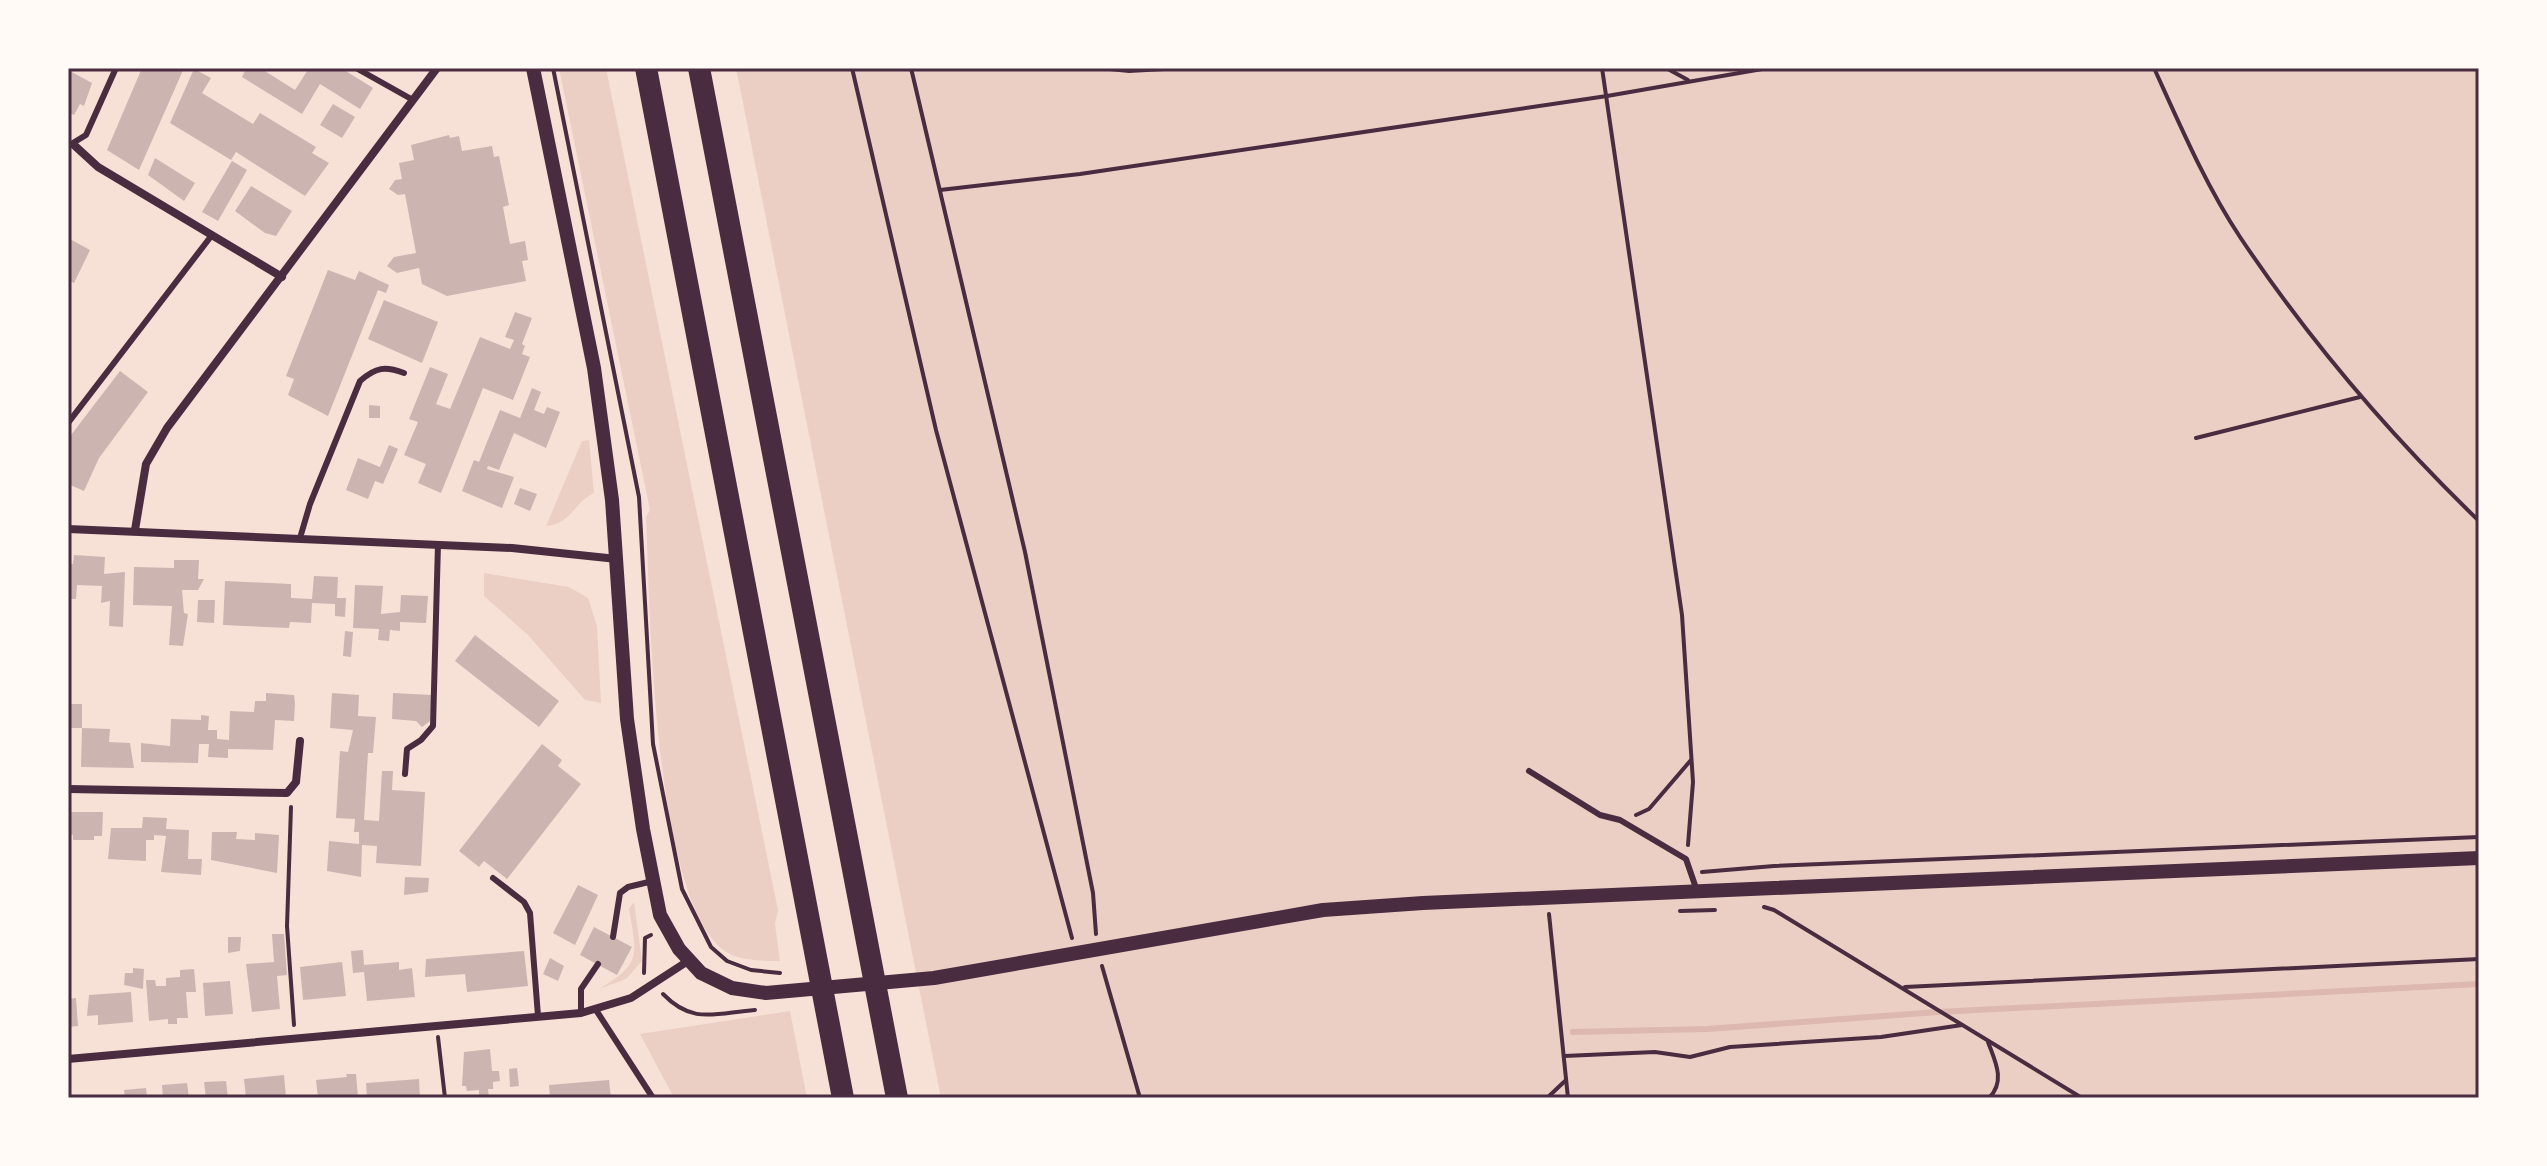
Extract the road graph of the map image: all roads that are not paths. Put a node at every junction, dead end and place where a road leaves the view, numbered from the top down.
1 (116, 68) edge
2 (356, 68) edge
3 (437, 68) edge
4 (533, 68) edge
5 (646, 68) edge
6 (699, 68) edge
7 (413, 100) junction
8 (71, 145) edge
9 (212, 235) junction
10 (282, 277) junction
11 (404, 373) dead end
12 (68, 423) edge
13 (68, 529) edge
14 (135, 530) junction
15 (300, 538) junction
16 (438, 544) junction
17 (617, 559) junction
18 (300, 741) dead end
19 (1529, 771) dead end
20 (405, 774) dead end
21 (68, 789) edge
22 (2479, 858) edge
23 (493, 878) dead end
24 (653, 881) junction
25 (1697, 891) junction
26 (613, 937) dead end
27 (688, 961) junction
28 (598, 964) dead end
29 (596, 1010) junction
30 (581, 1013) junction
31 (538, 1016) junction
32 (68, 1059) edge
33 (653, 1098) edge
34 (843, 1098) edge
35 (897, 1098) edge

1 - 8 lane
2 - 7 lane
3 - 7 street
4 - 17 street
5 - 34 highway
6 - 35 highway
7 - 10 street
8 - 9 street
9 - 10 street
9 - 12 lane
10 - 14 street
11 - 15 lane
13 - 14 street
14 - 15 street
15 - 16 street
16 - 17 street
16 - 20 lane
17 - 24 street
18 - 21 street
19 - 25 lane
22 - 25 street
23 - 31 lane
24 - 26 lane
24 - 27 street
25 - 27 street
27 - 29 street
28 - 30 lane
29 - 30 street
29 - 33 lane
30 - 31 street
31 - 32 street

